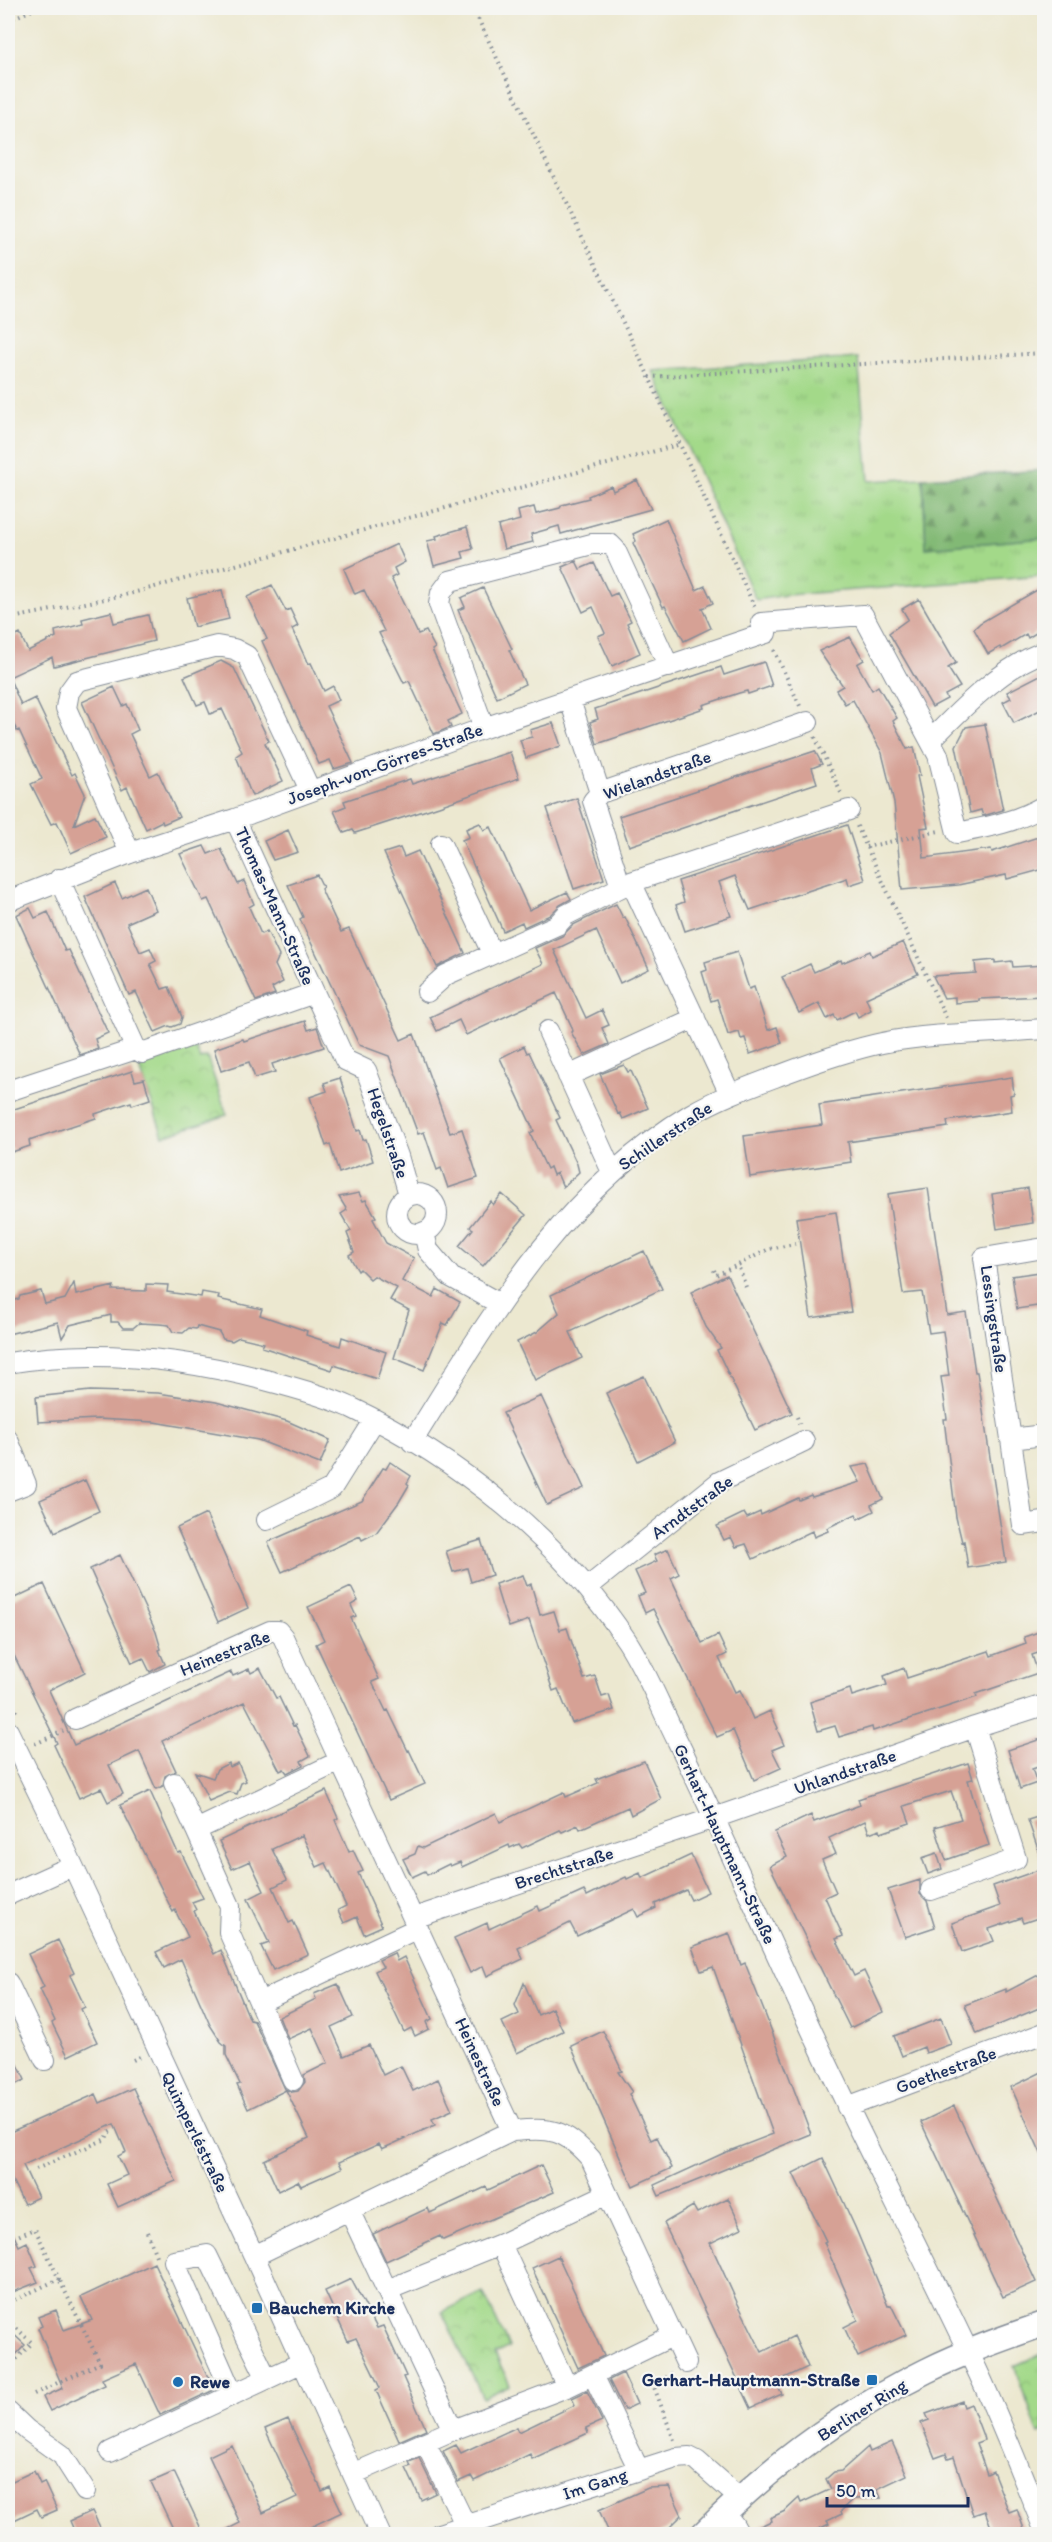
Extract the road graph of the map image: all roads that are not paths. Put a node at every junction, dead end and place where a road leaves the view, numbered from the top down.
1 (1044, 652) edge
2 (669, 667) junction
3 (570, 700) junction
4 (808, 722) road end
5 (484, 728) junction
6 (931, 740) junction
7 (310, 790) junction
8 (600, 793) junction
9 (1044, 806) edge
10 (849, 810) road end
11 (235, 819) junction
12 (441, 844) dead end
13 (130, 853) junction
14 (59, 879) junction
15 (626, 885) junction
16 (8, 902) edge
17 (492, 953) junction
18 (427, 992) dead end
19 (314, 993) junction
20 (695, 1018) junction
21 (1044, 1029) edge
22 (548, 1031) dead end
23 (136, 1048) junction
24 (366, 1070) joint
25 (568, 1076) junction
26 (8, 1091) edge
27 (730, 1094) junction
28 (612, 1172) junction
29 (1044, 1248) edge
30 (500, 1304) junction
31 (8, 1363) edge
32 (374, 1421) junction
33 (1044, 1435) edge
34 (1011, 1439) junction
35 (8, 1440) edge
36 (804, 1441) dead end
37 (412, 1442) junction
38 (8, 1491) edge
39 (267, 1520) dead end
40 (1044, 1522) edge
41 (588, 1587) junction
42 (1044, 1705) edge
43 (72, 1724) road end
44 (975, 1726) junction
45 (8, 1731) edge
46 (340, 1761) junction
47 (174, 1783) dead end
48 (714, 1818) junction
49 (196, 1830) junction
50 (72, 1866) junction
51 (931, 1890) dead end
52 (8, 1895) edge
53 (416, 1923) junction
54 (8, 1983) edge
55 (260, 2002) junction
56 (1044, 2033) edge
57 (45, 2060) dead end
58 (293, 2080) dead end
59 (847, 2108) junction
60 (512, 2131) junction
61 (607, 2194) junction
62 (349, 2210) junction
63 (501, 2244) junction
64 (254, 2256) junction
65 (387, 2290) junction
66 (1044, 2324) edge
67 (674, 2335) junction
68 (969, 2352) junction
69 (303, 2362) junction
70 (686, 2363) road end
71 (593, 2375) junction
72 (267, 2379) junction
73 (567, 2387) junction
74 (233, 2395) junction
75 (17, 2404) edge
76 (453, 2430) junction
77 (425, 2442) junction
78 (110, 2452) dead end
79 (639, 2470) junction
80 (353, 2474) junction
81 (85, 2491) dead end
82 (731, 2506) junction
83 (466, 2526) junction
84 (1044, 2529) edge
85 (380, 2535) edge
86 (439, 2535) edge
87 (703, 2535) edge
88 (739, 2535) edge

1 - 6 street
2 - 3 street, Joseph-von-Görres-Straße
2 - 5 street
2 - 6 street, Joseph-von-Görres-Straße
3 - 5 street, Joseph-von-Görres-Straße
3 - 8 street
4 - 8 street, Wielandstraße
5 - 7 street, Joseph-von-Görres-Straße
6 - 9 street
7 - 11 street, Joseph-von-Görres-Straße
7 - 13 street
8 - 15 street, Wielandstraße
10 - 15 street
11 - 13 street, Joseph-von-Görres-Straße
11 - 19 street, Thomas-Mann-Straße
12 - 17 street
13 - 14 street, Joseph-von-Görres-Straße
14 - 16 street, Joseph-von-Görres-Straße
14 - 23 street
15 - 17 street
15 - 20 street, Wielandstraße
17 - 18 street
19 - 23 street, Thomas-Mann-Straße
19 - 24 street, Thomas-Mann-Straße
20 - 25 street
20 - 27 street, Wielandstraße
21 - 27 street, Schillerstraße
22 - 25 street
23 - 26 street, Thomas-Mann-Straße
24 - 30 street, Hegelstraße
25 - 28 street
27 - 28 street, Schillerstraße
28 - 30 street, Schillerstraße
29 - 34 street, Lessingstraße
30 - 37 street, Schillerstraße
31 - 32 street, Gerhart-Hauptmann-Straße
32 - 37 street, Gerhart-Hauptmann-Straße
32 - 39 street
33 - 34 street
34 - 40 street, Lessingstraße
35 - 38 street
36 - 41 street, Arndtstraße
37 - 41 street, Gerhart-Hauptmann-Straße
41 - 48 street, Gerhart-Hauptmann-Straße
42 - 44 street, Uhlandstraße
43 - 46 street, Heinestraße
44 - 48 street, Uhlandstraße
44 - 51 street
45 - 50 street, Quimperléstraße
46 - 49 street
46 - 53 street, Heinestraße
47 - 49 street
48 - 53 street, Brechtstraße
48 - 59 street, Gerhart-Hauptmann-Straße
49 - 55 street
50 - 52 street
50 - 64 street, Quimperléstraße
53 - 55 street
53 - 60 street, Heinestraße
54 - 57 street
55 - 58 street
56 - 59 street, Goethestraße
59 - 68 street, Gerhart-Hauptmann-Straße
60 - 61 street
60 - 62 street
61 - 63 street
61 - 67 street
62 - 64 street
62 - 65 street
63 - 65 street
63 - 73 street
64 - 69 street, Quimperléstraße
65 - 76 street
66 - 68 main road, Berliner Ring
67 - 70 street
67 - 71 street
68 - 82 main road, Berliner Ring
68 - 84 street, Gerhart-Hauptmann-Straße
69 - 72 street
69 - 80 street, Quimperléstraße
71 - 73 street
71 - 79 street
72 - 74 street
72 - 74 street
73 - 76 street
74 - 78 street
75 - 81 street
76 - 77 street
77 - 80 street
77 - 83 street
79 - 82 street, Im Gang
79 - 83 street, Im Gang
80 - 85 street, Quimperléstraße
82 - 87 main road, Berliner Ring
82 - 88 street
83 - 86 street, Im Gang

